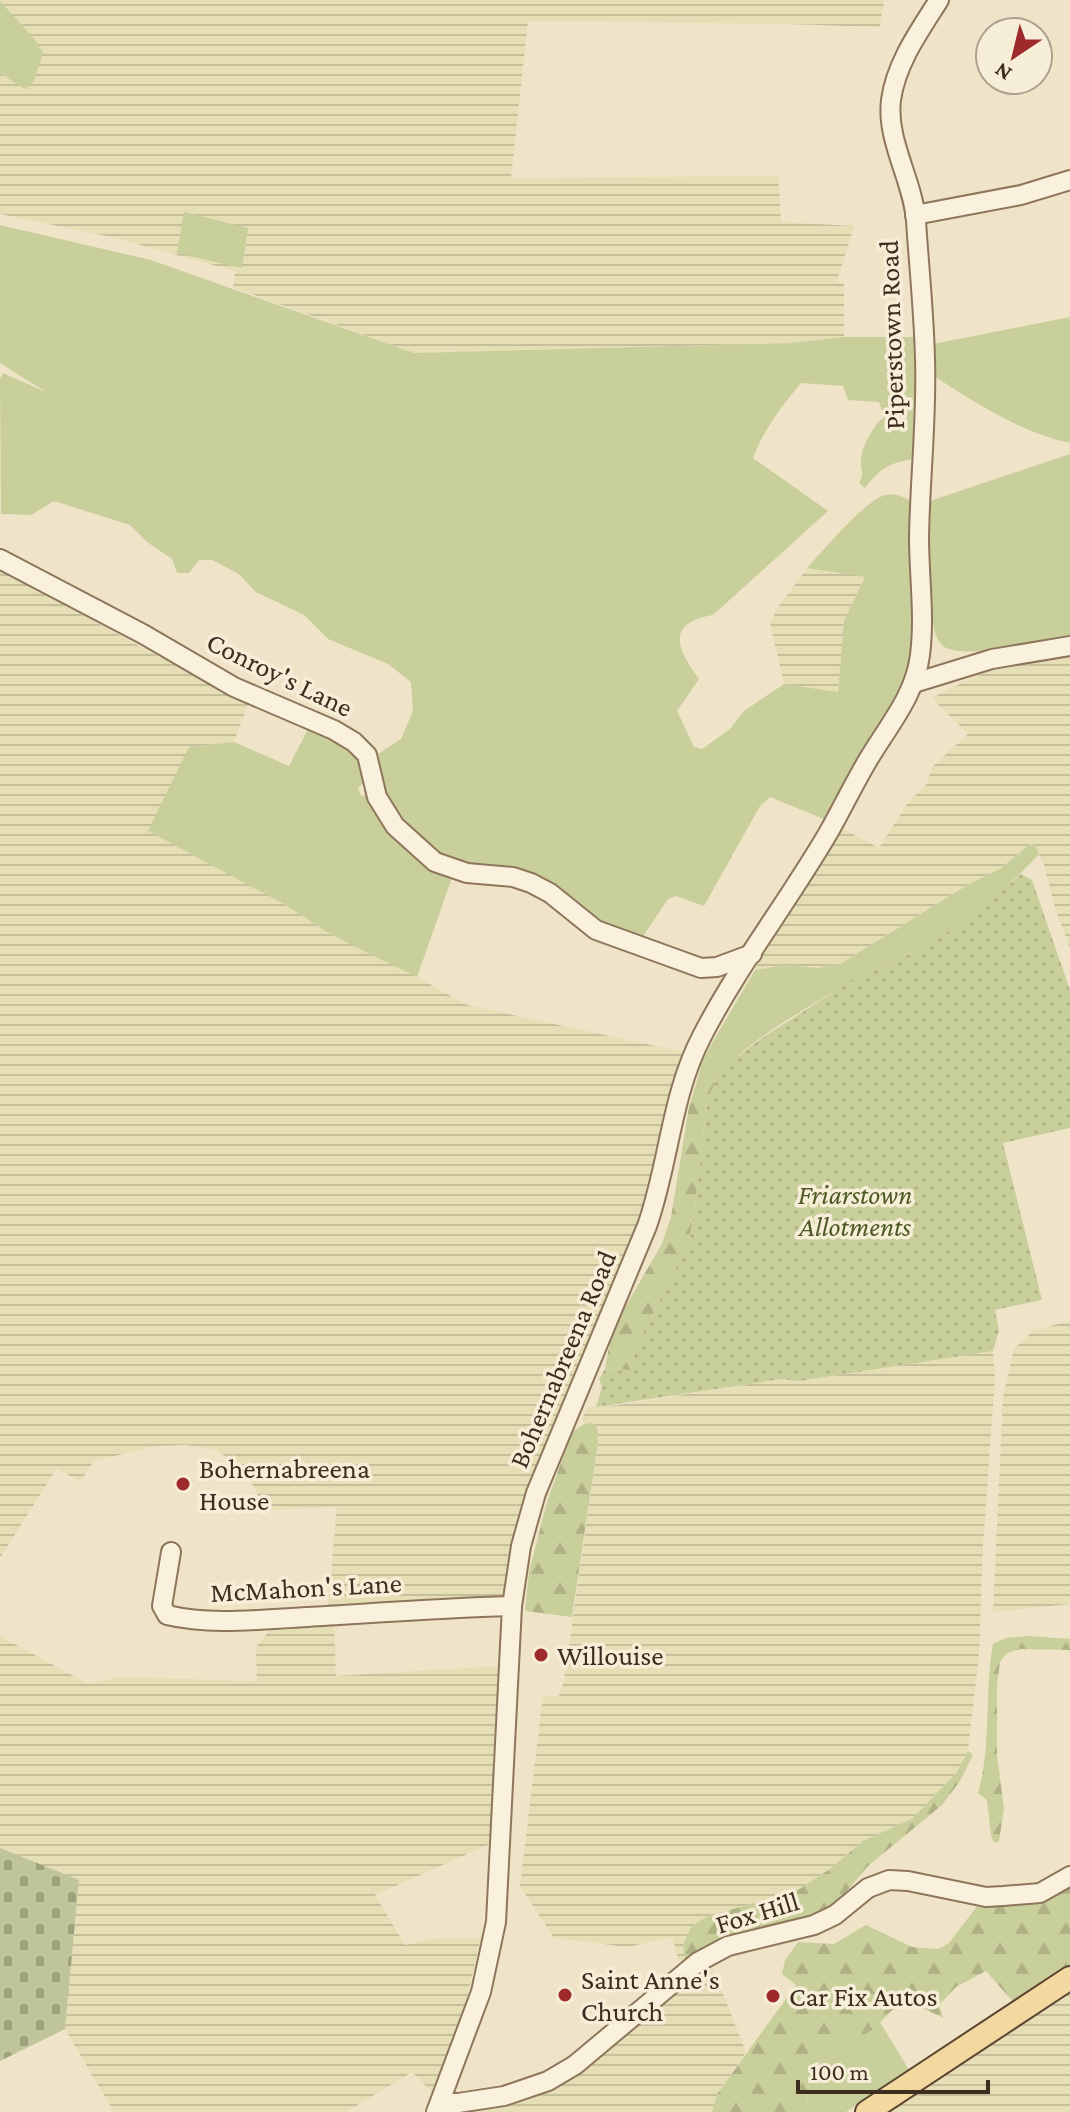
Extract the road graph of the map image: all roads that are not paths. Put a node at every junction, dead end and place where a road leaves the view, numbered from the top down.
1 (939, 0) edge
2 (1070, 180) edge
3 (915, 215) junction
4 (0, 559) edge
5 (1070, 646) edge
6 (914, 683) junction
7 (752, 954) junction
8 (171, 1552) dead end
9 (512, 1606) junction
10 (1070, 1876) edge
11 (1070, 1978) edge
12 (438, 2107) edge
13 (867, 2112) edge

1 - 3 street, Piperstown Road
2 - 3 street
3 - 6 street, Piperstown Road
4 - 7 street, Conroy's Lane
5 - 6 street
6 - 7 street, Bohernabreena Road
7 - 9 street, Bohernabreena Road
8 - 9 street, McMahon's Lane
9 - 12 street, Bohernabreena Road
10 - 12 street, Fox Hill
11 - 13 main road

